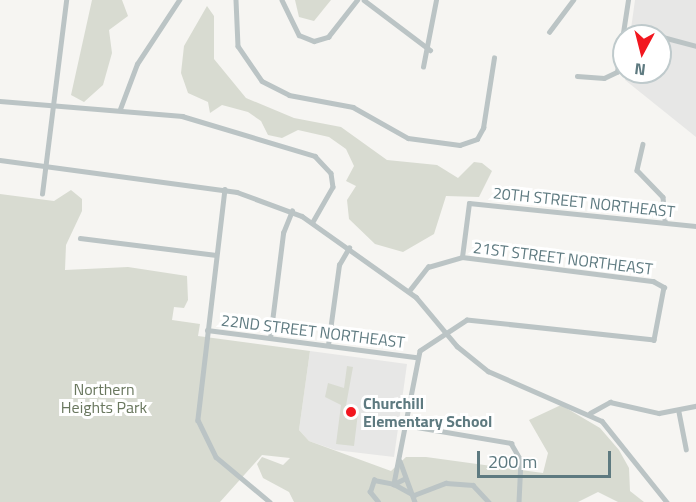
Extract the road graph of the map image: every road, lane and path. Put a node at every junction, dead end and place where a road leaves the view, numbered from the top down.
1 (66, 0) edge
2 (179, 0) edge
3 (236, 0) edge
4 (282, 0) edge
5 (357, 0) edge
6 (364, 0) edge
7 (436, 0) edge
8 (573, 0) edge
9 (628, 0) edge
10 (625, 24) edge
11 (549, 32) dead end
12 (672, 40) edge
13 (696, 46) edge
14 (430, 50) junction
15 (494, 58) dead end
16 (423, 67) dead end
17 (612, 75) edge
18 (577, 76) dead end
19 (0, 101) edge
20 (53, 108) junction
21 (120, 110) junction
22 (643, 144) dead end
23 (0, 160) edge
24 (45, 166) junction
25 (225, 189) junction
26 (42, 194) dead end
27 (292, 211) junction
28 (313, 222) junction
29 (665, 222) junction
30 (696, 226) edge
31 (80, 238) dead end
32 (349, 248) junction
33 (216, 255) junction
34 (462, 258) junction
35 (409, 291) junction
36 (207, 330) junction
37 (445, 330) junction
38 (270, 338) junction
39 (328, 345) junction
40 (416, 357) junction
41 (696, 406) edge
42 (679, 412) junction
43 (590, 413) junction
44 (405, 425) junction
45 (687, 449) dead end
46 (400, 462) junction
47 (404, 479) junction
48 (394, 484) junction
49 (414, 495) junction
50 (270, 502) edge
51 (378, 502) edge
52 (415, 502) edge
53 (489, 502) edge
54 (519, 502) edge
55 (667, 502) edge

1 - 20 street
2 - 21 street
3 - 15 street
4 - 5 street
6 - 14 street
7 - 14 street
8 - 11 street
9 - 10 street
12 - 13 street
14 - 16 street
17 - 18 street
19 - 20 street
20 - 21 street
20 - 24 street
21 - 28 street
22 - 29 street
23 - 24 street
24 - 25 street
24 - 26 street
25 - 27 street
25 - 33 street
27 - 28 street
27 - 38 street
28 - 32 street
29 - 30 street, 20TH STREET NORTHEAST
29 - 34 street, 20TH STREET NORTHEAST
31 - 33 street
32 - 35 street
32 - 39 street
33 - 36 street
34 - 35 street, 21ST STREET NORTHEAST
34 - 37 street, 21ST STREET NORTHEAST
35 - 37 street
36 - 38 street, 22ND STREET NORTHEAST
36 - 50 street
37 - 40 street
37 - 43 street
38 - 39 street, 22ND STREET NORTHEAST
39 - 40 street, 22ND STREET NORTHEAST
40 - 44 street
41 - 42 street
42 - 43 street
42 - 45 street
43 - 55 street
44 - 46 street
44 - 54 street
46 - 47 street
46 - 48 street
47 - 48 street
47 - 49 street
48 - 49 street
48 - 51 street
49 - 52 street
49 - 53 street

